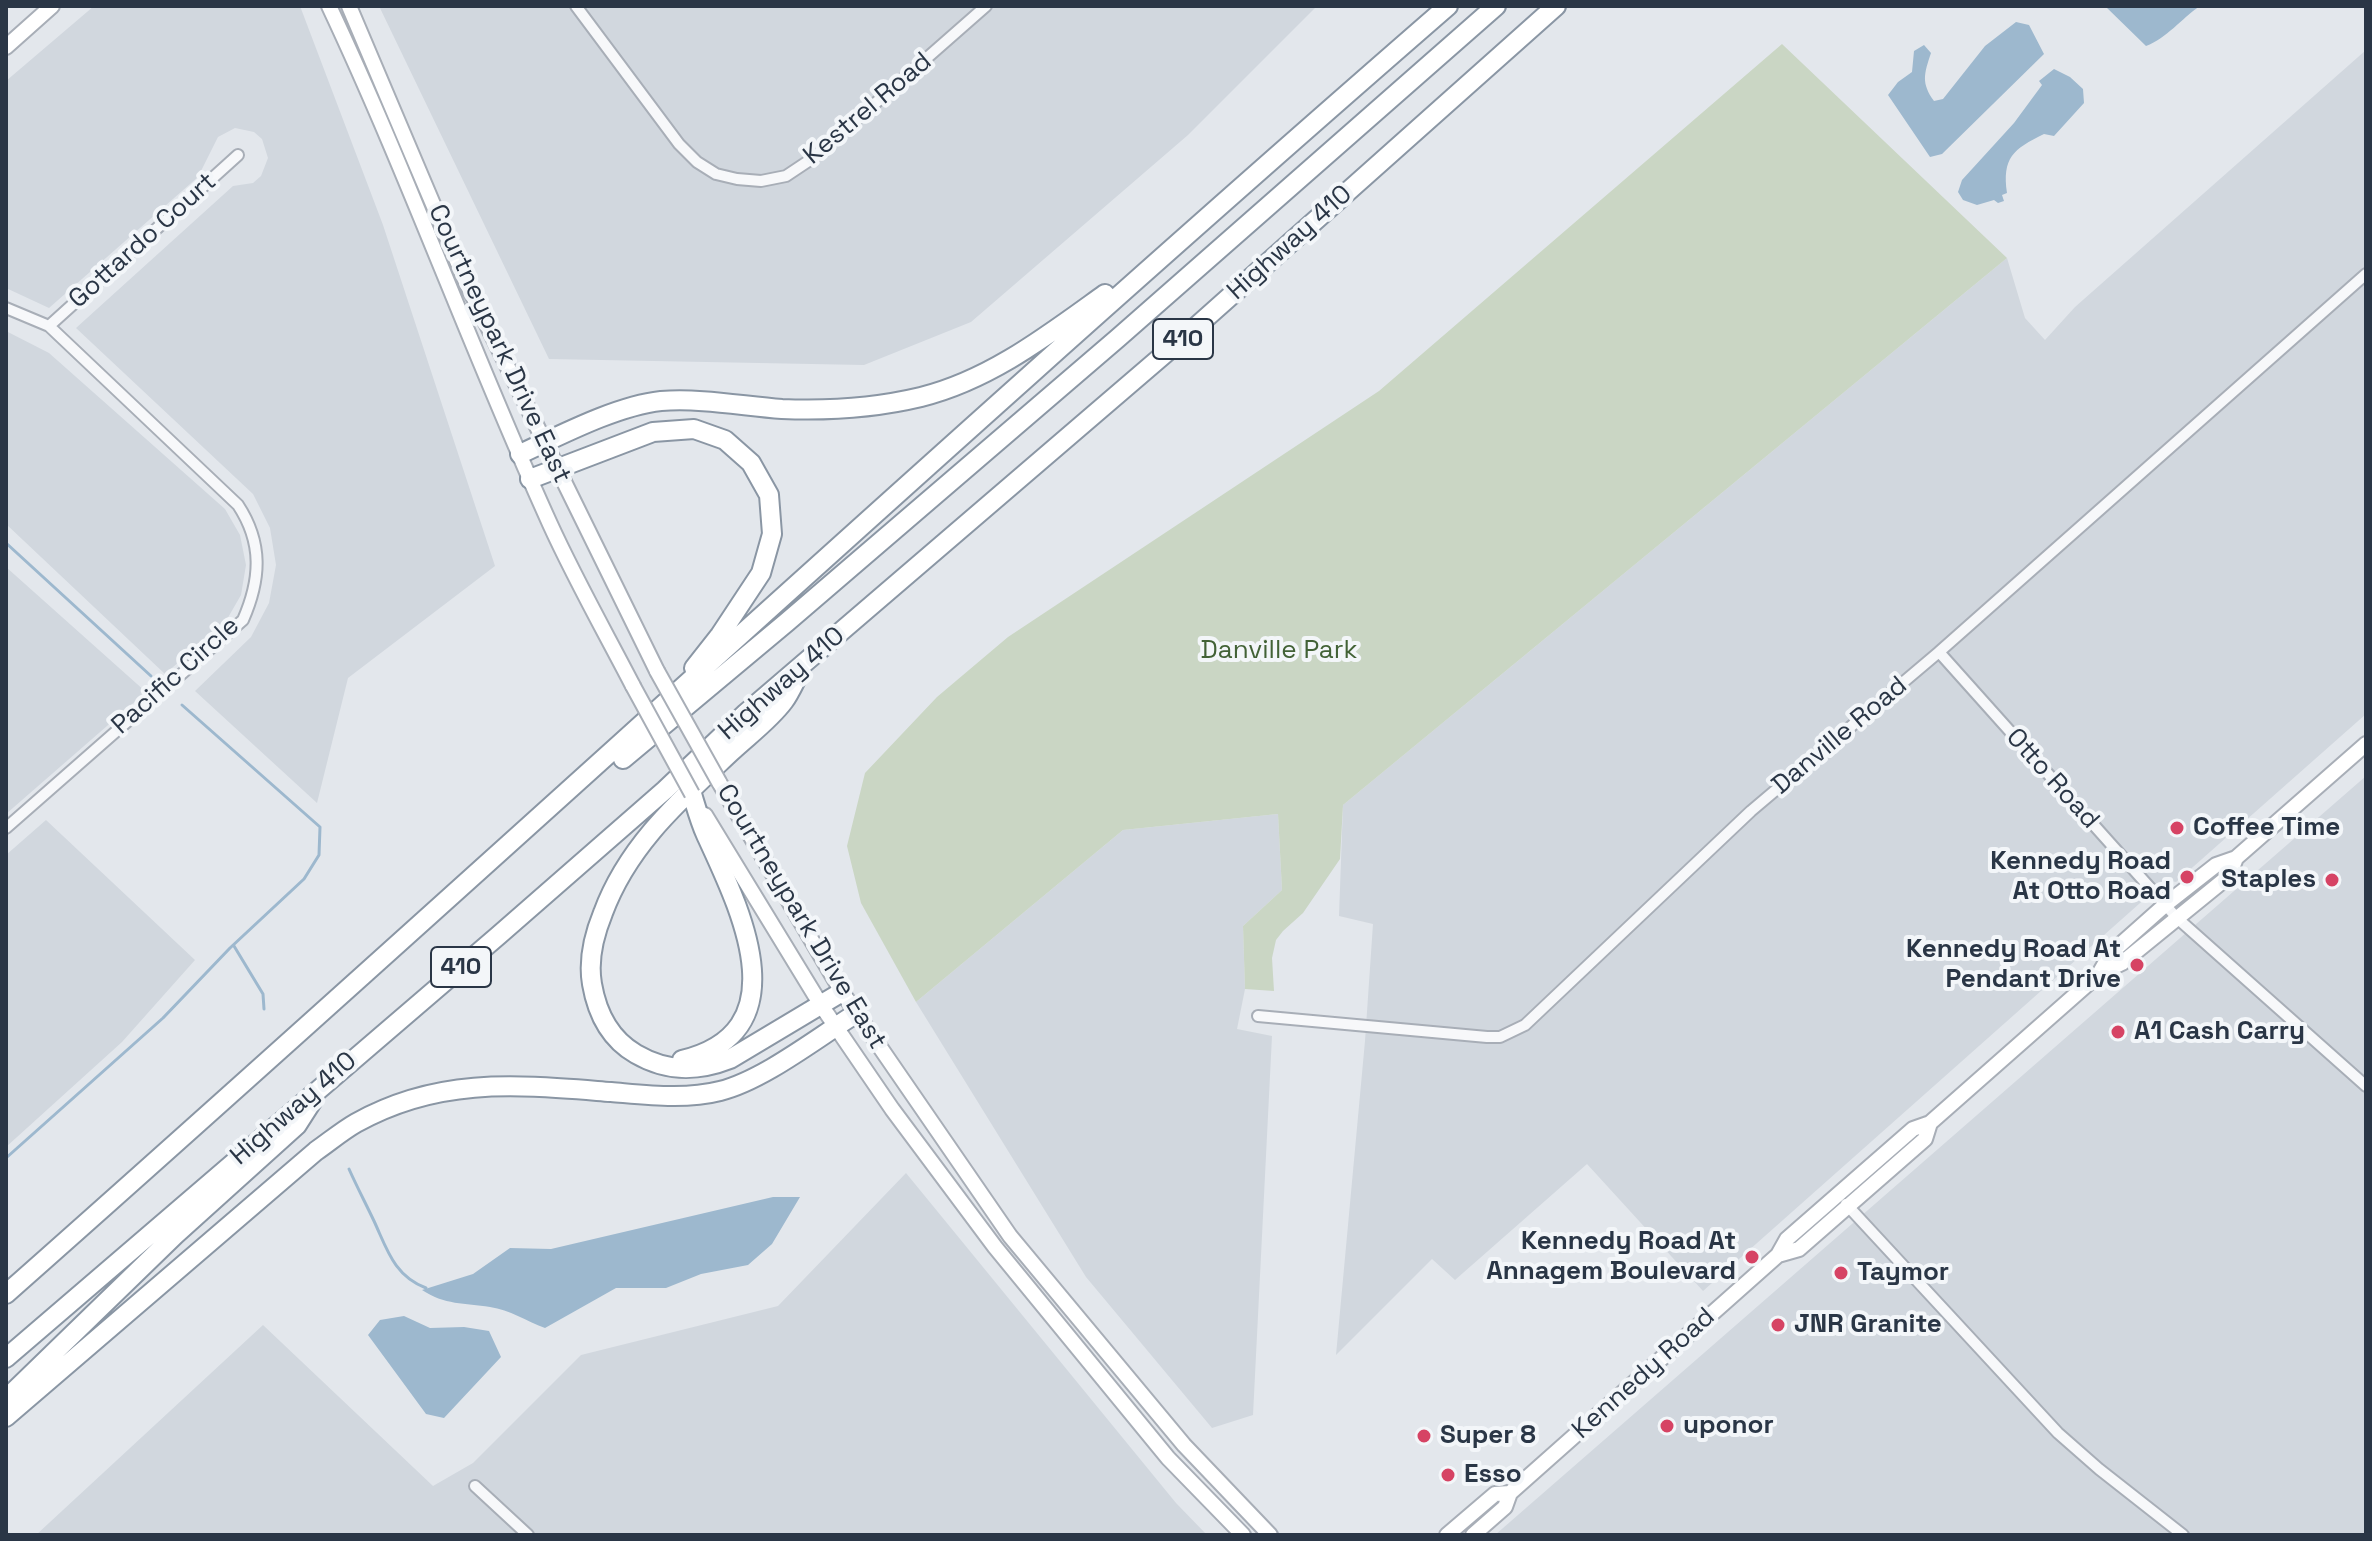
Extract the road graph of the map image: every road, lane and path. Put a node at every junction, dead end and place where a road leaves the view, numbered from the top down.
1 (52, 6) edge
2 (329, 6) edge
3 (349, 6) edge
4 (576, 6) edge
5 (986, 6) edge
6 (1448, 6) edge
7 (1496, 6) edge
8 (1556, 6) edge
9 (6, 47) edge
10 (238, 155) dead end
11 (1177, 242) junction
12 (2366, 274) edge
13 (6, 308) edge
14 (49, 326) junction
15 (544, 442) junction
16 (520, 454) junction
17 (555, 469) junction
18 (530, 479) junction
19 (1939, 652) junction
20 (804, 665) junction
21 (2366, 744) edge
22 (692, 794) junction
23 (558, 802) junction
24 (6, 828) edge
25 (2236, 858) junction
26 (2165, 905) junction
27 (2177, 918) junction
28 (2099, 974) junction
29 (842, 992) junction
30 (821, 1005) junction
31 (857, 1013) junction
32 (1258, 1016) dead end
33 (835, 1026) junction
34 (302, 1033) junction
35 (636, 1054) junction
36 (323, 1084) junction
37 (2366, 1086) edge
38 (1843, 1200) junction
39 (6, 1294) edge
40 (6, 1358) edge
41 (6, 1399) edge
42 (6, 1417) edge
43 (475, 1486) dead end
44 (1510, 1493) junction
45 (528, 1535) edge
46 (1243, 1535) edge
47 (1270, 1535) edge
48 (1447, 1535) edge
49 (1473, 1535) edge
50 (2183, 1535) edge

1 - 9 main road
2 - 16 main road, Courtneypark Drive East
3 - 15 main road, Courtneypark Drive East
4 - 5 street, Kestrel Road
6 - 11 highway, Highway 410 / 410
7 - 34 highway
8 - 20 highway, Highway 410 / 410
10 - 14 street, Gottardo Court
11 - 15 highway
11 - 23 highway, Highway 410 / 410
12 - 19 street, Danville Road
13 - 14 street, Pacific Circle
14 - 24 street, Pacific Circle
15 - 16 highway
15 - 17 main road, Courtneypark Drive East
16 - 18 main road, Courtneypark Drive East
17 - 18 highway
17 - 23 highway
17 - 29 main road, Courtneypark Drive East, bridge
18 - 22 main road, Courtneypark Drive East, bridge
19 - 26 street, Otto Road
19 - 32 street, Danville Road
20 - 35 highway
20 - 36 highway, Highway 410 / 410
21 - 25 main road, Kennedy Road
22 - 30 main road, Courtneypark Drive East
22 - 35 highway
23 - 34 highway, Highway 410 / 410
25 - 26 main road, Kennedy Road
25 - 27 main road, Kennedy Road
26 - 27 street, Otto Road
26 - 28 main road, Kennedy Road
27 - 28 main road, Kennedy Road
27 - 37 street, Otto Road
28 - 38 main road, Kennedy Road
29 - 30 highway
29 - 31 main road, Courtneypark Drive East
30 - 33 main road, Courtneypark Drive East
30 - 35 highway
31 - 33 highway
31 - 47 main road, Courtneypark Drive East
33 - 42 highway
33 - 46 main road, Courtneypark Drive East
34 - 39 highway, Highway 410 / 410
36 - 40 highway, Highway 410 / 410
36 - 41 highway
38 - 44 main road, Kennedy Road
38 - 50 street
43 - 45 street
44 - 48 main road, Kennedy Road
44 - 49 main road, Kennedy Road

